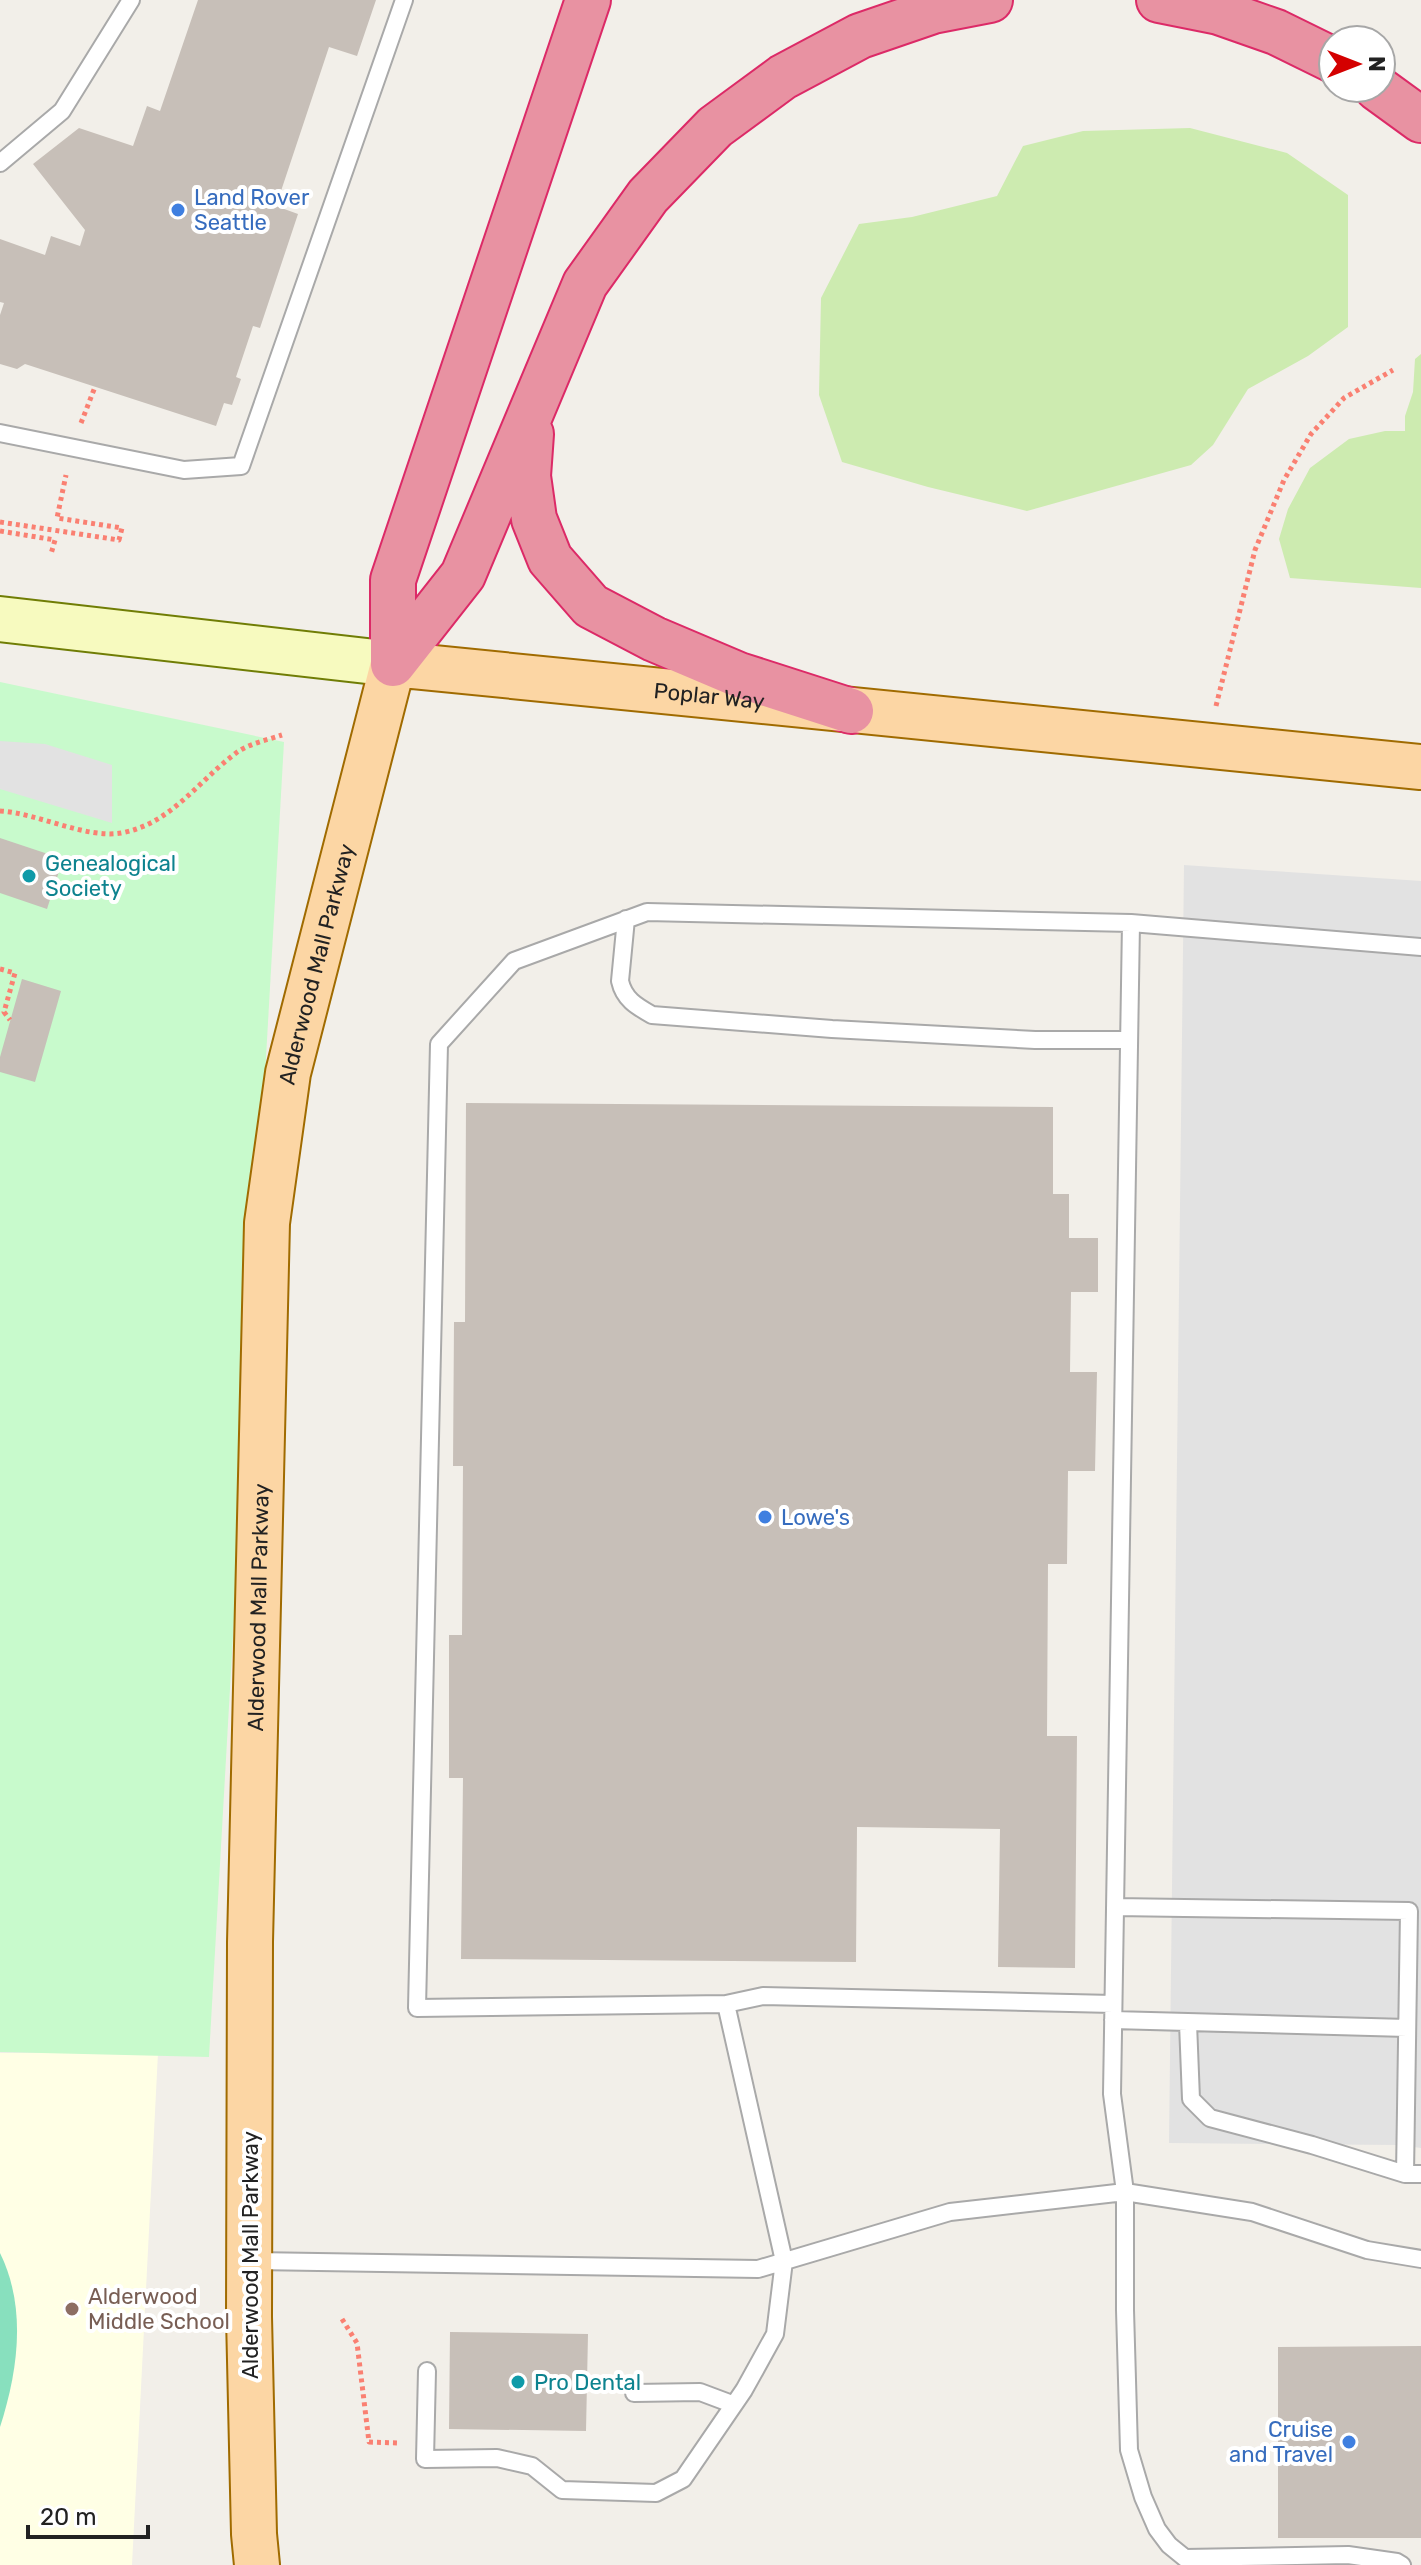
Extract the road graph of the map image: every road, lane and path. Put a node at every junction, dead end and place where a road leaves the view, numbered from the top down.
1 (131, 0) edge
2 (404, 0) edge
3 (588, 0) edge
4 (990, 0) edge
5 (1159, 0) edge
6 (1317, 52) edge
7 (1397, 103) edge
8 (1421, 120) edge
9 (0, 163) edge
10 (1393, 370) dead end
11 (95, 387) dead end
12 (532, 412) junction
13 (0, 433) edge
14 (71, 447) junction
15 (0, 522) edge
16 (0, 531) edge
17 (51, 554) dead end
18 (0, 619) edge
19 (393, 664) junction
20 (851, 711) junction
21 (282, 735) dead end
22 (1206, 746) junction
23 (1417, 765) edge
24 (0, 811) edge
25 (626, 919) junction
26 (1131, 923) junction
27 (1421, 947) edge
28 (0, 969) edge
29 (10, 1020) dead end
30 (1129, 1040) junction
31 (1115, 1907) junction
32 (1415, 1911) edge
33 (1414, 1964) edge
34 (726, 2004) junction
35 (1113, 2012) junction
36 (1188, 2023) junction
37 (1407, 2028) junction
38 (1413, 2174) edge
39 (1125, 2192) junction
40 (1421, 2259) edge
41 (249, 2261) junction
42 (784, 2261) junction
43 (342, 2319) dead end
44 (427, 2371) dead end
45 (634, 2393) dead end
46 (732, 2404) junction
47 (425, 2437) junction
48 (257, 2565) edge
49 (1402, 2565) edge

1 - 9 lane
2 - 14 lane
3 - 19 highway
4 - 12 highway
5 - 6 highway
7 - 8 highway
10 - 22 path
11 - 14 path
12 - 19 highway
12 - 20 highway
13 - 14 lane
14 - 15 path
16 - 17 path
18 - 19 main road, Poplar Way
19 - 20 main road, Poplar Way
19 - 41 main road, Alderwood Mall Parkway
20 - 22 main road, Poplar Way
21 - 24 path
22 - 23 main road, Poplar Way
25 - 26 lane
25 - 30 lane
25 - 34 lane
26 - 27 lane
26 - 30 lane
28 - 29 path
30 - 31 lane
31 - 32 lane
31 - 35 lane
32 - 33 lane
33 - 37 lane
34 - 35 lane
34 - 42 lane
35 - 36 lane
35 - 39 lane
36 - 37 lane
36 - 38 lane
37 - 38 lane
39 - 40 lane
39 - 42 lane
39 - 49 lane
41 - 42 lane
41 - 48 main road, Alderwood Mall Parkway
42 - 46 lane
43 - 47 path
44 - 47 lane
45 - 46 lane
46 - 47 lane

